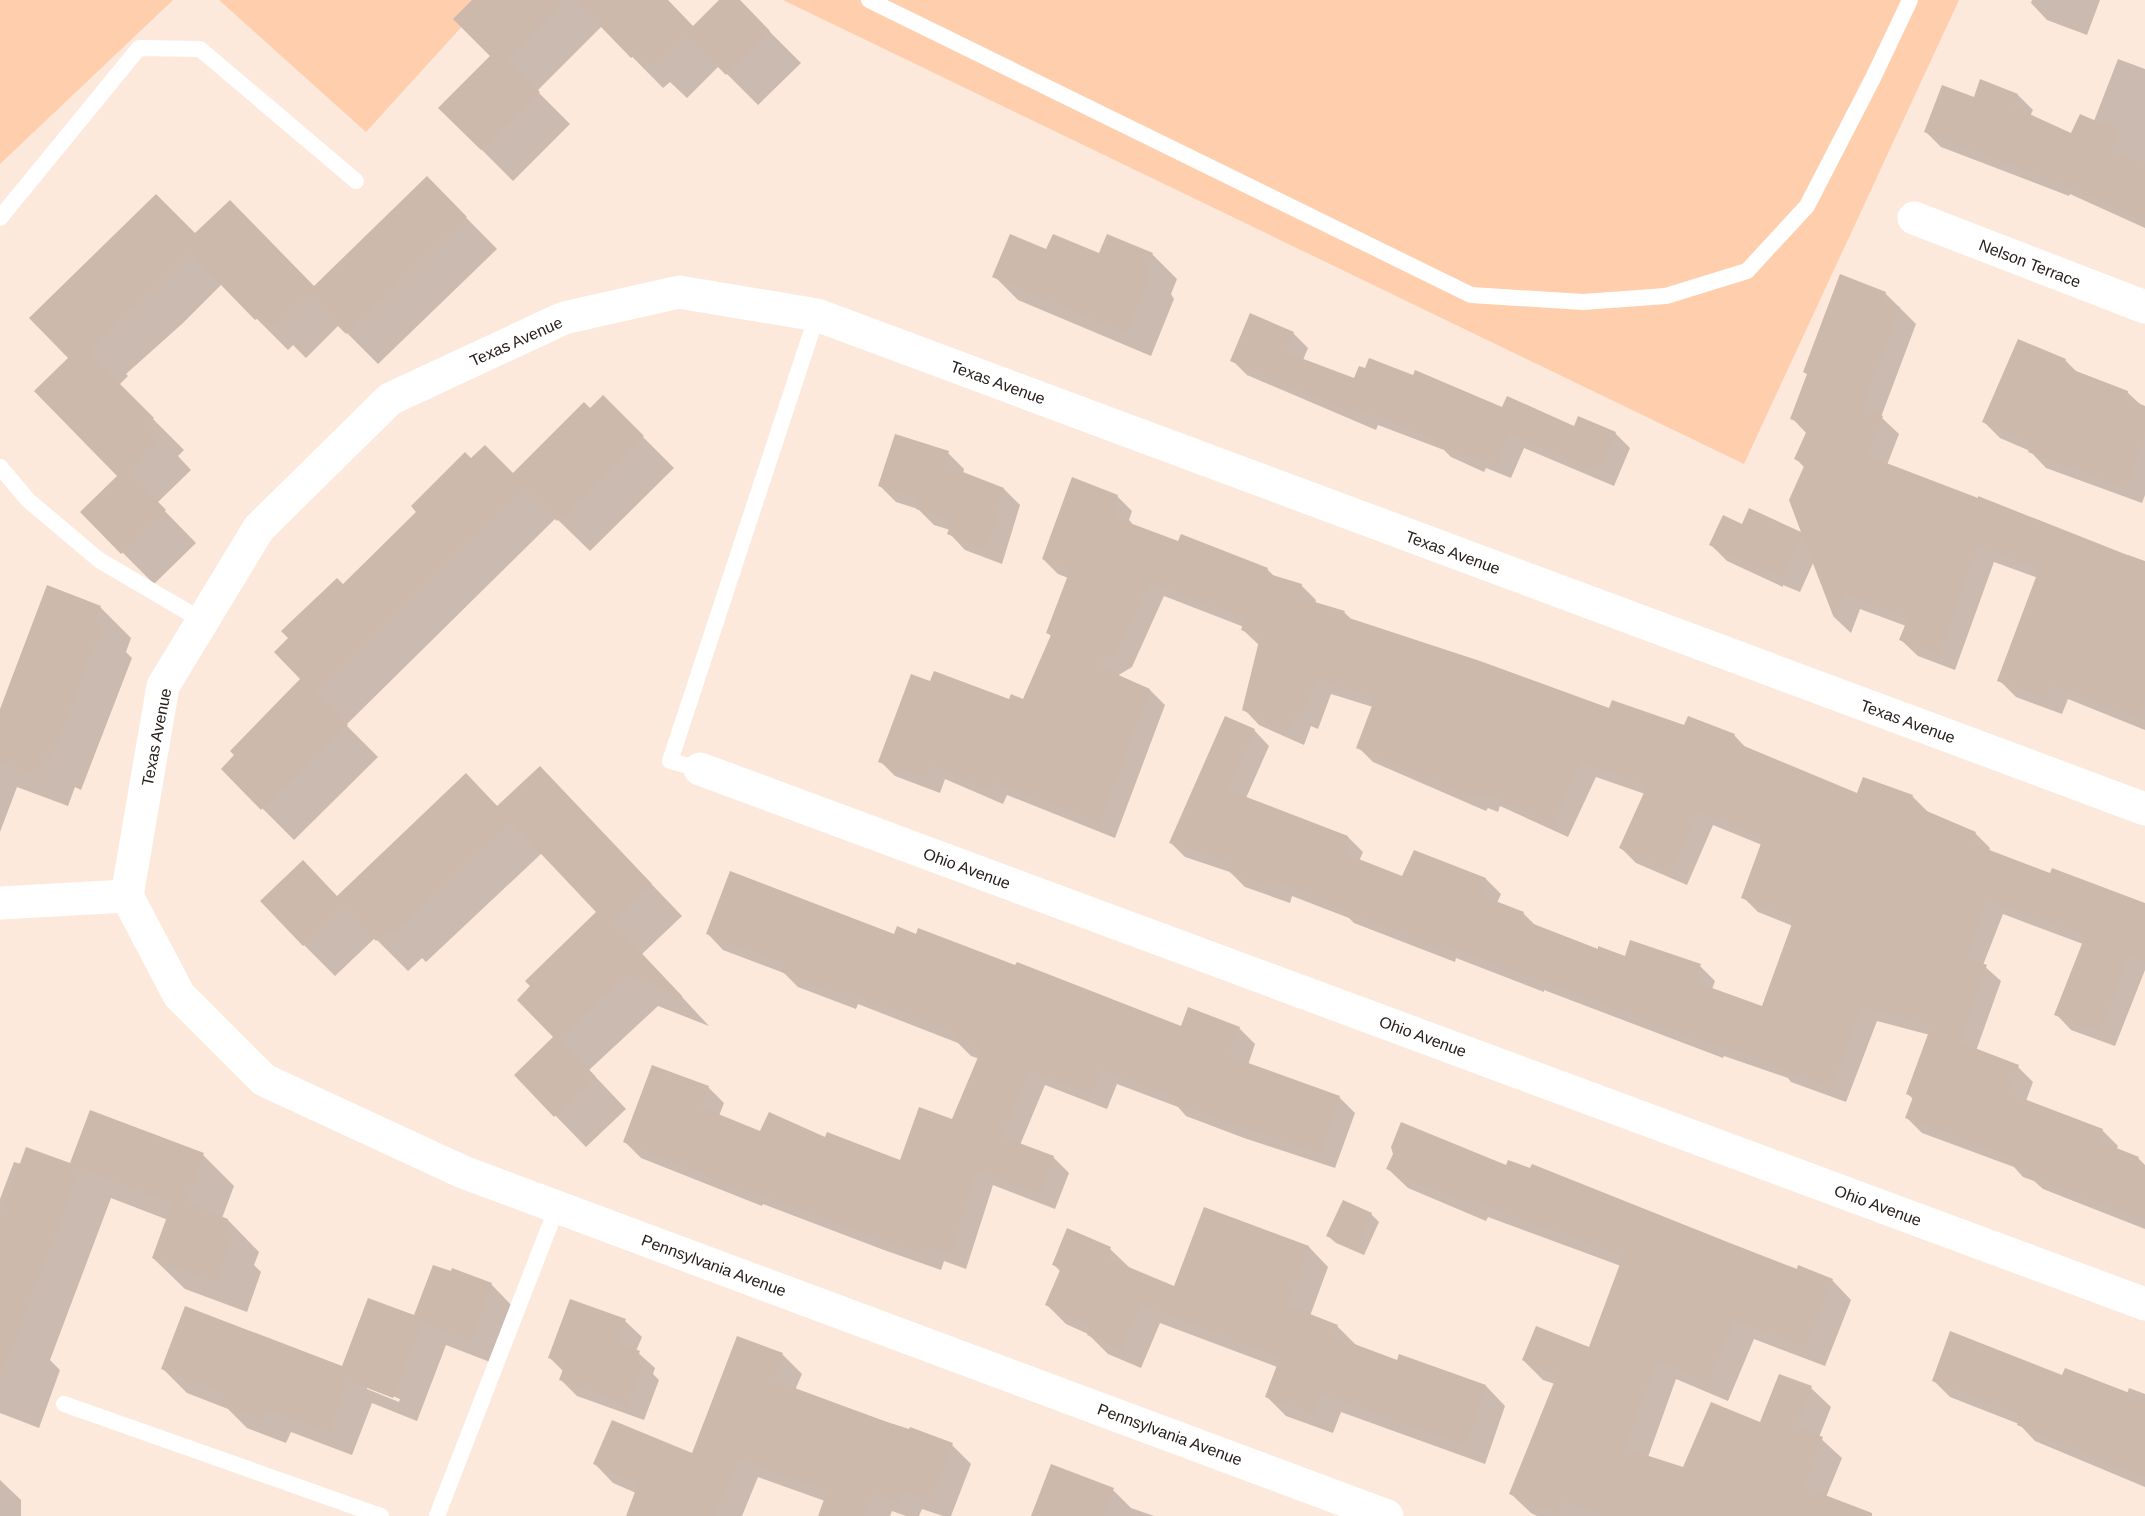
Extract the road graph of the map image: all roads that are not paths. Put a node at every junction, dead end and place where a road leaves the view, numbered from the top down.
1 (869, 0) edge
2 (1910, 0) edge
3 (356, 181) dead end
4 (0, 218) edge
5 (1914, 218) dead end
6 (2145, 307) edge
7 (818, 315) junction
8 (0, 467) edge
9 (203, 621) junction
10 (700, 769) joint
11 (2145, 809) edge
12 (126, 896) junction
13 (0, 903) edge
14 (557, 1207) junction
15 (2145, 1304) edge
16 (64, 1404) dead end
17 (381, 1516) edge
18 (437, 1516) edge
19 (1387, 1516) edge

1 - 2 lane
3 - 4 lane
5 - 6 street, Nelson Terrace
7 - 9 street, Texas Avenue
7 - 10 lane
7 - 11 street, Texas Avenue
8 - 9 lane
9 - 12 street, Texas Avenue
10 - 15 street, Ohio Avenue
12 - 13 street
12 - 14 street, Pennsylvania Avenue
14 - 18 lane
14 - 19 street, Pennsylvania Avenue
16 - 17 lane

